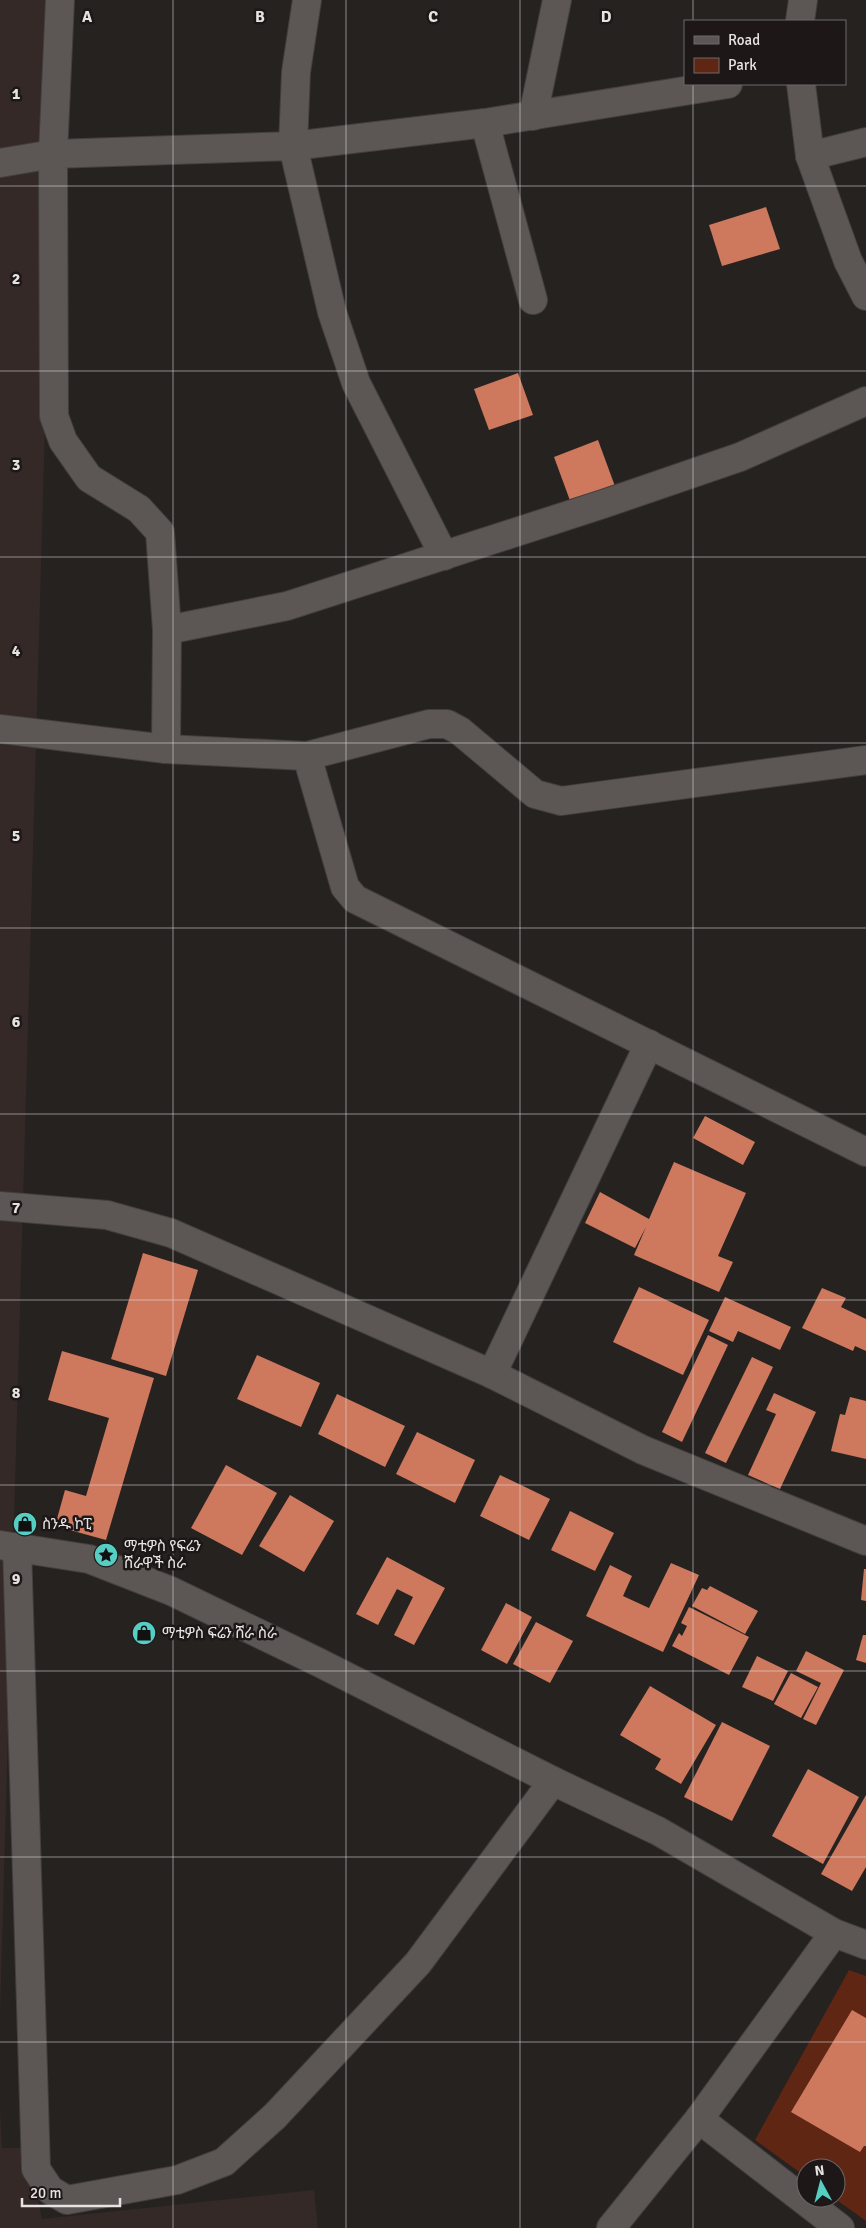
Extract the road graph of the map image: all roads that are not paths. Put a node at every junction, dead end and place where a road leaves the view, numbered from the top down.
1 (60, 0) edge
2 (307, 0) edge
3 (557, 0) edge
4 (803, 0) edge
5 (800, 20) edge
6 (722, 85) edge
7 (801, 85) edge
8 (533, 116) junction
9 (485, 123) junction
10 (866, 142) edge
11 (293, 146) junction
12 (53, 154) junction
13 (810, 156) junction
14 (0, 164) edge
15 (866, 296) edge
16 (533, 300) dead end
17 (866, 401) edge
18 (444, 556) junction
19 (167, 630) junction
20 (0, 729) edge
21 (166, 749) junction
22 (307, 756) junction
23 (866, 760) edge
24 (649, 1044) junction
25 (866, 1152) edge
26 (0, 1206) edge
27 (492, 1374) junction
28 (866, 1541) edge
29 (9, 1546) edge
30 (553, 1782) junction
31 (834, 1933) junction
32 (866, 1945) edge
33 (699, 2118) junction
34 (611, 2228) edge
35 (840, 2228) edge

1 - 12 street
2 - 11 street
3 - 8 street
4 - 5 street
6 - 8 street
7 - 13 street
8 - 9 street
9 - 11 street
9 - 16 street
10 - 13 street
11 - 12 street
11 - 18 street
12 - 14 street
12 - 19 street
13 - 15 street
17 - 18 street
18 - 19 street
19 - 21 street
20 - 21 street
21 - 22 street
22 - 23 street
22 - 24 street
24 - 25 street
24 - 27 street
26 - 27 street
27 - 28 street
29 - 30 street
29 - 30 street
30 - 31 street
31 - 32 street
31 - 33 street
33 - 34 street
33 - 35 street

